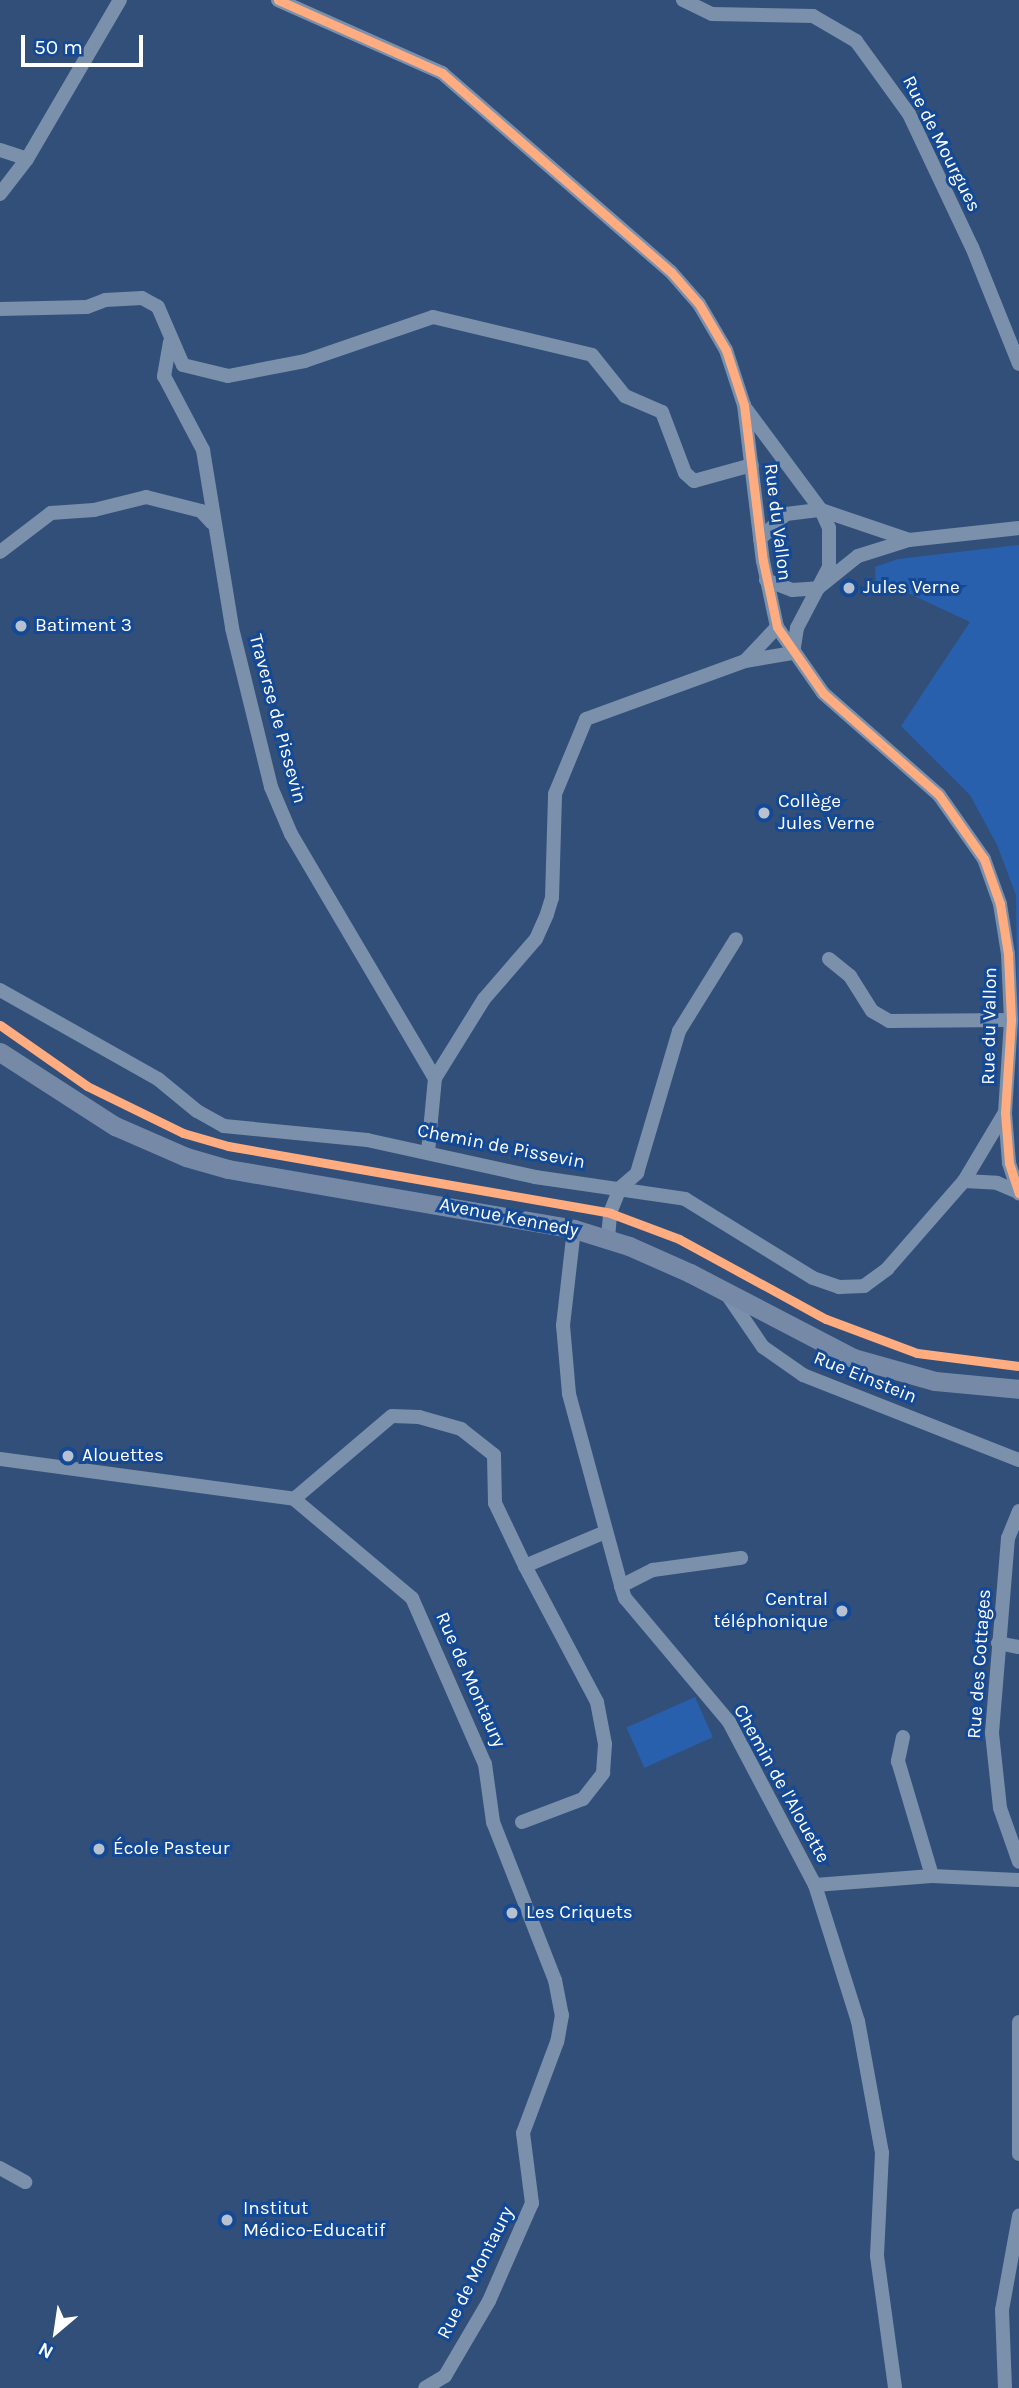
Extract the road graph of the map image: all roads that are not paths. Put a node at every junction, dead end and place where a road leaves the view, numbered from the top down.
1 (120, 0) edge
2 (278, 0) edge
3 (683, 0) edge
4 (0, 150) edge
5 (27, 159) junction
6 (0, 194) edge
7 (0, 309) edge
8 (170, 342) junction
9 (1019, 364) edge
10 (744, 405) junction
11 (752, 465) junction
12 (821, 510) junction
13 (212, 523) junction
14 (1019, 528) edge
15 (760, 538) junction
16 (909, 540) junction
17 (0, 552) edge
18 (766, 580) junction
19 (818, 588) junction
20 (777, 626) junction
21 (793, 653) junction
22 (745, 661) junction
23 (736, 939) dead end
24 (829, 959) dead end
25 (0, 990) edge
26 (1011, 1020) junction
27 (0, 1052) edge
28 (435, 1078) junction
29 (1005, 1113) junction
30 (428, 1152) junction
31 (964, 1181) junction
32 (620, 1188) junction
33 (1018, 1193) edge
34 (575, 1229) junction
35 (608, 1238) junction
36 (725, 1292) junction
37 (1011, 1389) edge
38 (0, 1459) edge
39 (1019, 1460) edge
40 (294, 1499) junction
41 (1019, 1511) edge
42 (603, 1533) junction
43 (741, 1558) dead end
44 (525, 1566) junction
45 (621, 1586) junction
46 (998, 1643) junction
47 (1019, 1647) edge
48 (903, 1737) dead end
49 (522, 1822) dead end
50 (1019, 1861) edge
51 (932, 1876) junction
52 (1019, 1880) edge
53 (815, 1885) junction
54 (1019, 2022) edge
55 (1019, 2154) edge
56 (0, 2168) edge
57 (25, 2182) dead end
58 (1019, 2216) edge
59 (425, 2388) edge
60 (895, 2388) edge
61 (1005, 2388) edge

1 - 5 street
2 - 10 street, Rue du Vallon
3 - 9 street, Rue de Mourgues
4 - 5 street
5 - 6 street
7 - 8 street
8 - 11 street
8 - 13 street, Traverse de Pissevin
10 - 11 street, Rue du Vallon
10 - 12 street, Rue du Vallon
11 - 15 street, Rue du Vallon
12 - 15 street
12 - 16 street
12 - 19 street, Rue du Vallon
13 - 17 street
13 - 28 street, Traverse de Pissevin
14 - 16 street
15 - 18 street, Rue du Vallon
16 - 19 street
18 - 19 street
18 - 20 street, Rue du Vallon
19 - 21 street, Rue du Vallon
20 - 21 street, Rue du Vallon
20 - 22 street
21 - 22 street
21 - 26 street, Rue du Vallon
22 - 28 street
23 - 32 street
24 - 26 street
25 - 30 street, Chemin de Pissevin
26 - 29 street, Rue du Vallon
27 - 34 main road, Avenue Kennedy
28 - 30 street
29 - 31 street, Chemin de Pissevin
29 - 33 street, Rue du Vallon
30 - 32 street, Chemin de Pissevin
31 - 32 street, Chemin de Pissevin
31 - 33 street
32 - 35 street
34 - 35 main road, Avenue Kennedy
34 - 42 street, Chemin de l'Alouette
35 - 36 main road, Avenue Kennedy
36 - 37 main road, Avenue Kennedy
36 - 39 street, Rue Einstein
38 - 40 street
40 - 44 street
40 - 59 street, Rue de Montaury
41 - 46 street, Rue des Cottages
42 - 44 street
42 - 45 street, Chemin de l'Alouette
43 - 45 street
44 - 49 street
45 - 53 street, Chemin de l'Alouette
46 - 47 street
46 - 50 street, Rue des Cottages
48 - 51 street
51 - 52 street
51 - 53 street
53 - 60 street, Chemin de l'Alouette
54 - 55 street
56 - 57 street
58 - 61 street

